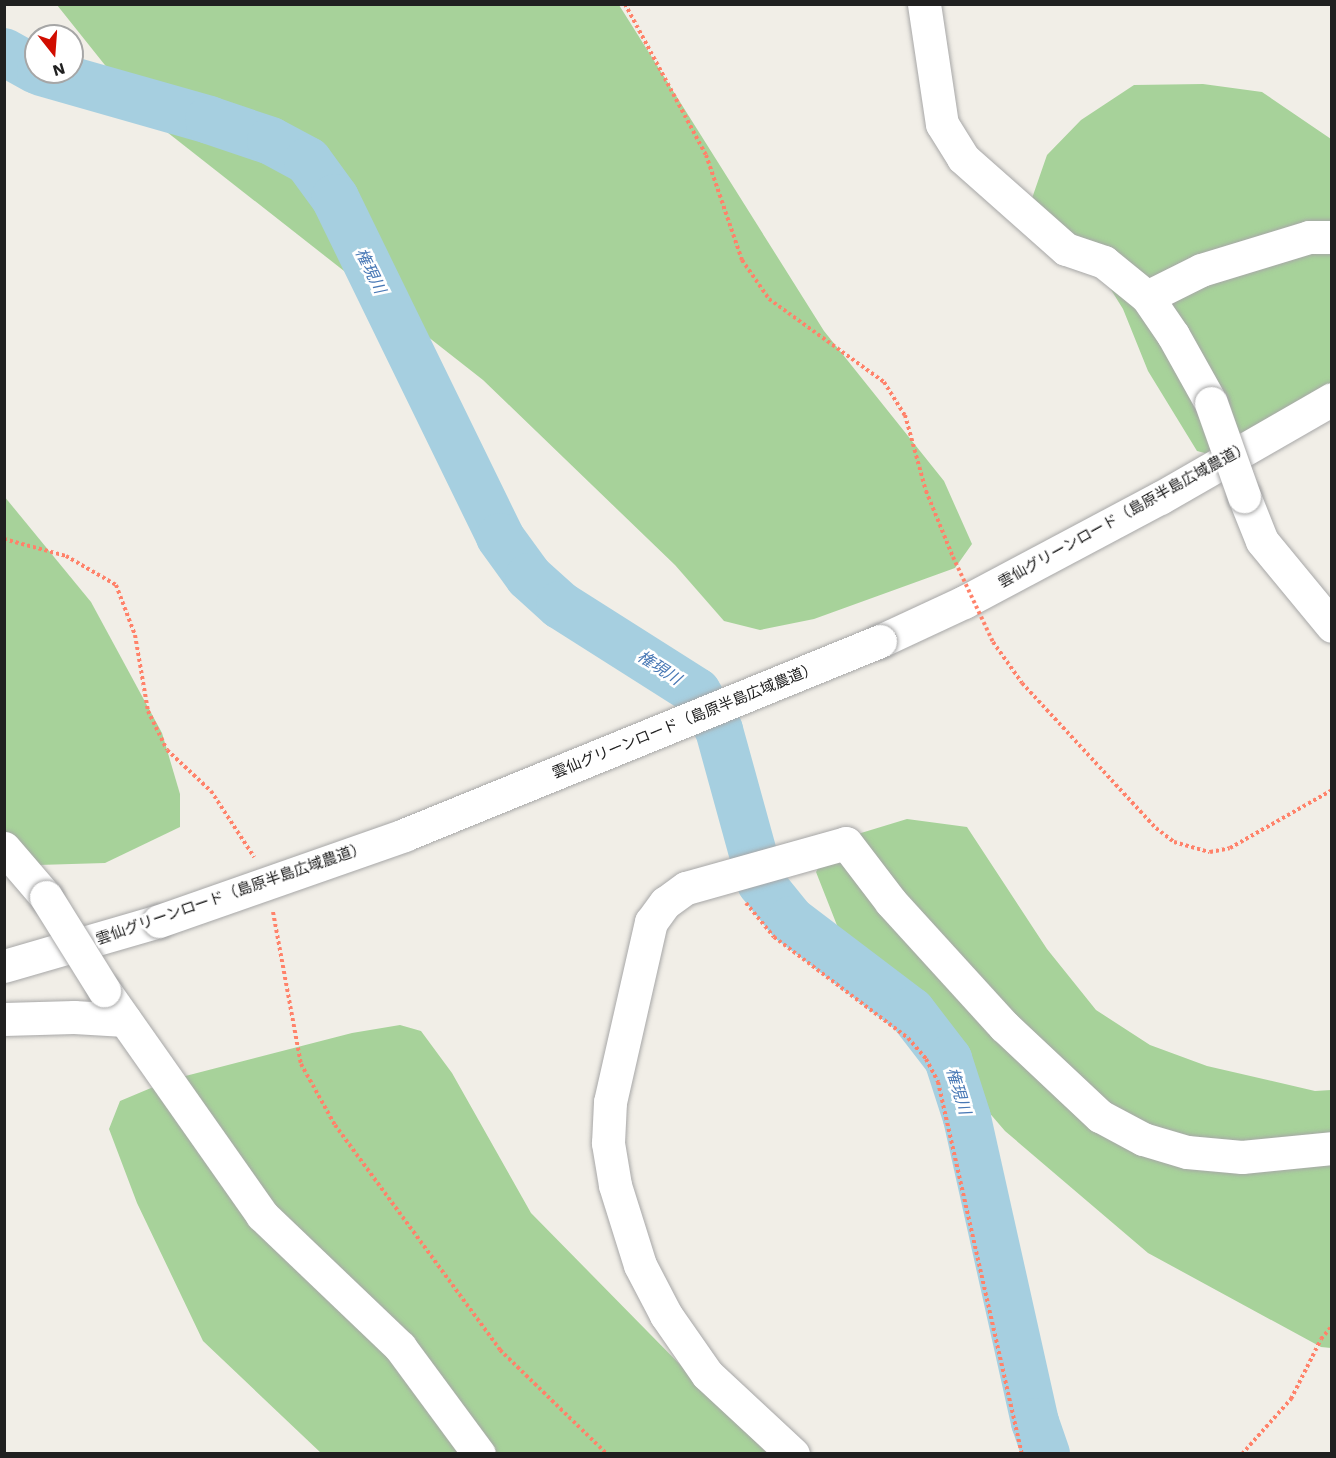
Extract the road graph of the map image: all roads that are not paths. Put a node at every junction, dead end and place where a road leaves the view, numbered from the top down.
1 (924, 4) edge
2 (1332, 237) edge
3 (1147, 297) junction
4 (1332, 399) edge
5 (1332, 626) edge
6 (4, 848) edge
7 (4, 966) edge
8 (4, 1019) edge
9 (125, 1020) junction
10 (1332, 1148) edge
11 (479, 1454) edge
12 (793, 1454) edge

1 - 3 street
2 - 3 street
3 - 5 street, bridge
4 - 7 street, 雲仙グリーンロード（島原半島広域農道）, bridge
6 - 9 street, bridge
8 - 9 street
9 - 11 street
10 - 12 street

